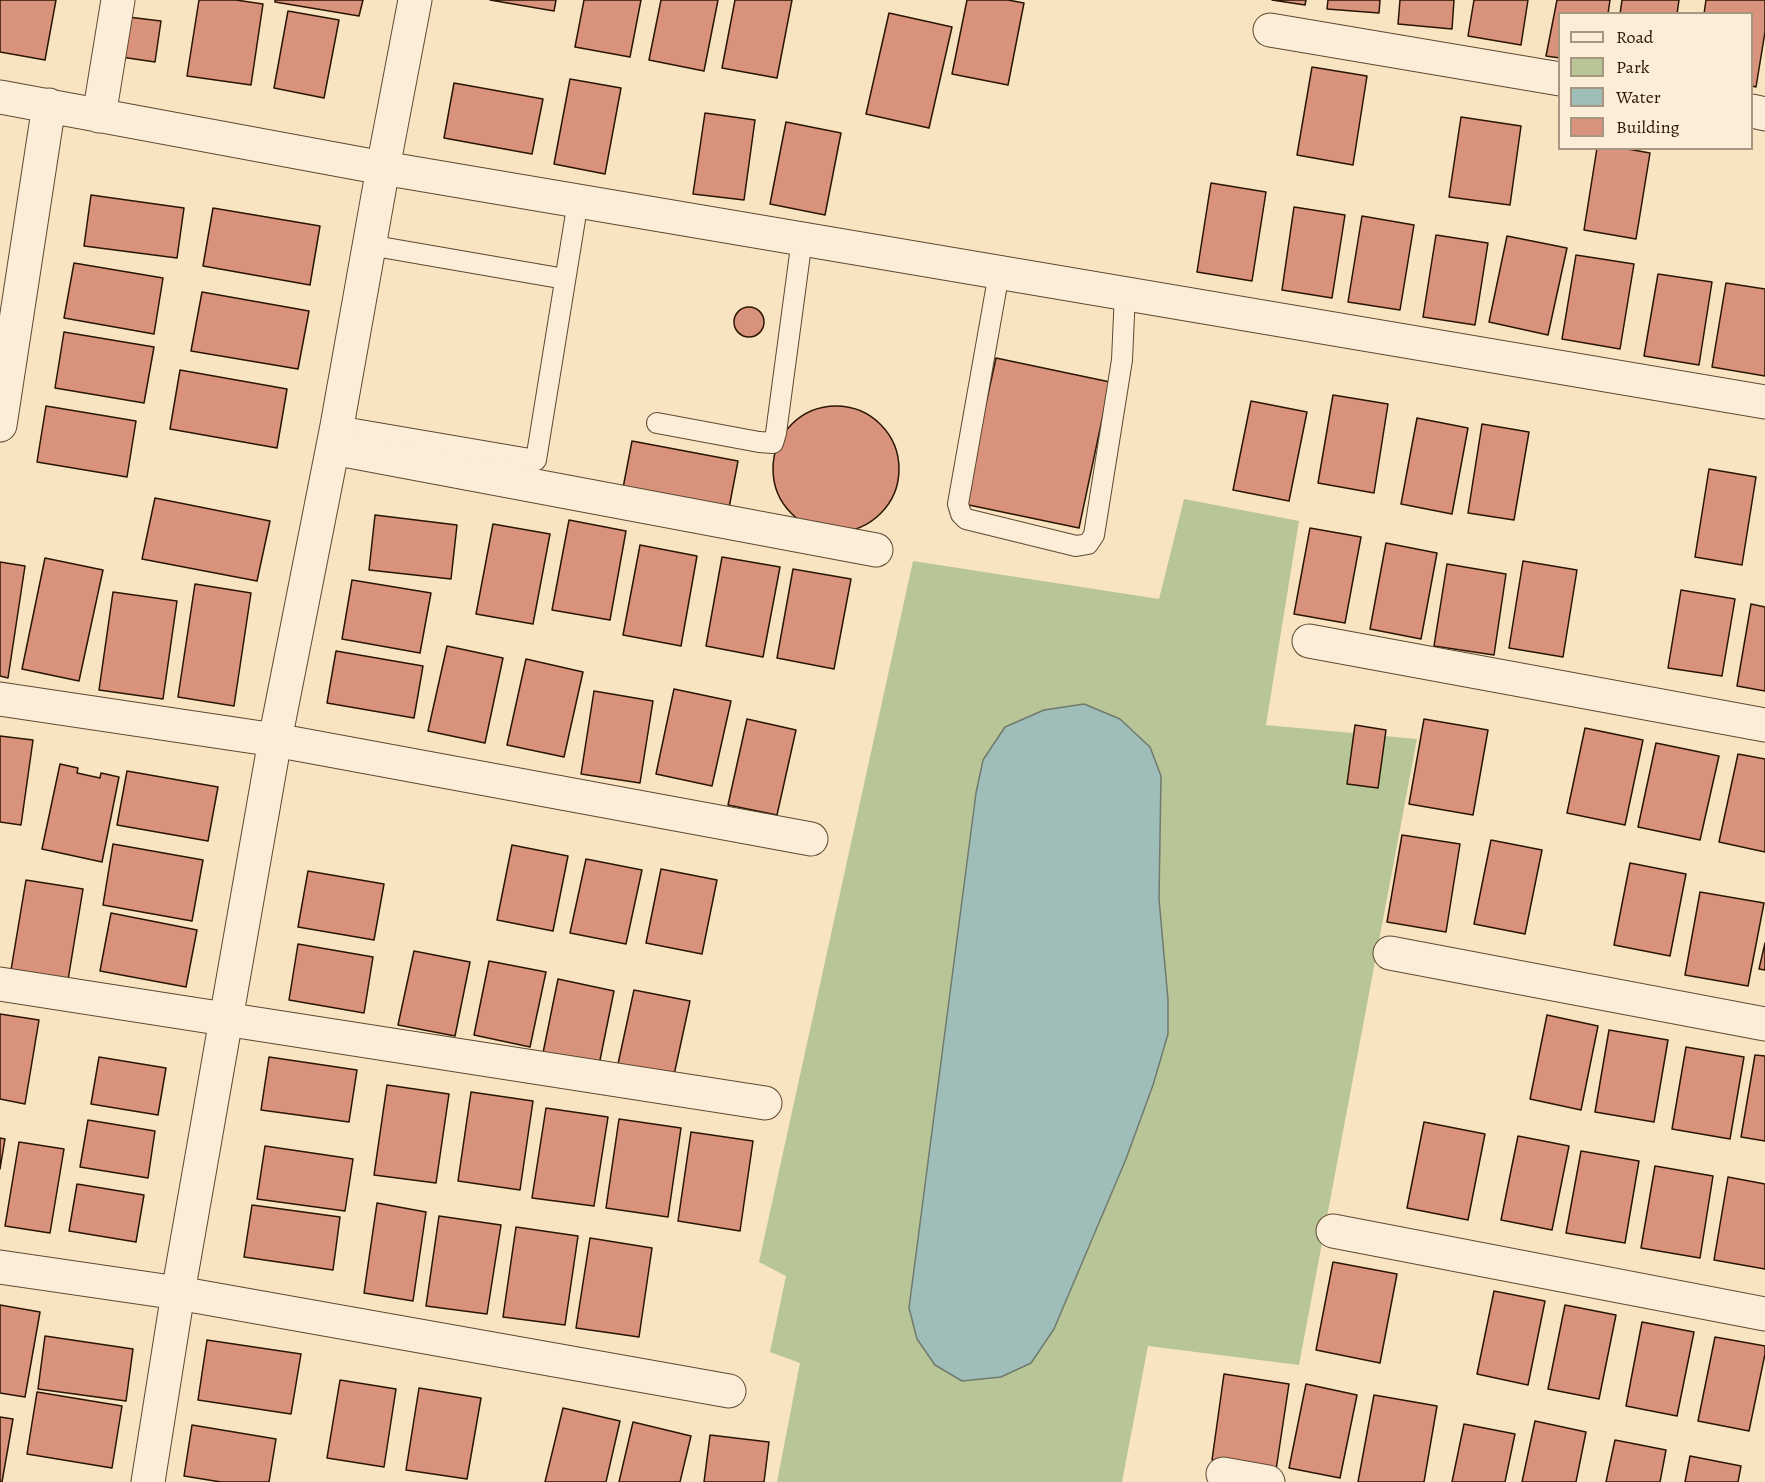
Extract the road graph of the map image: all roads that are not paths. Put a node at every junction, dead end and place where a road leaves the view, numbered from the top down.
1 (118, 0) edge
2 (415, 0) edge
3 (1270, 30) dead end
4 (1558, 79) edge
5 (0, 97) edge
6 (49, 105) junction
7 (99, 116) junction
8 (383, 168) junction
9 (578, 201) junction
10 (802, 239) junction
11 (369, 244) junction
12 (999, 273) junction
13 (565, 279) junction
14 (1125, 294) junction
15 (1765, 402) edge
16 (657, 423) dead end
17 (0, 425) edge
18 (335, 437) junction
19 (876, 550) dead end
20 (1309, 641) dead end
21 (0, 699) edge
22 (1765, 725) edge
23 (275, 740) junction
24 (811, 839) dead end
25 (1390, 953) dead end
26 (0, 984) edge
27 (226, 1018) junction
28 (1765, 1024) edge
29 (765, 1103) dead end
30 (1333, 1231) dead end
31 (0, 1267) edge
32 (178, 1293) junction
33 (1765, 1314) edge
34 (729, 1391) dead end
35 (1223, 1474) dead end
36 (148, 1482) edge
37 (1268, 1482) edge

1 - 7 street
2 - 8 street
3 - 4 street
5 - 6 street
6 - 7 street
6 - 17 street
7 - 8 street
8 - 9 street
8 - 11 street
9 - 10 street
9 - 13 lane
10 - 12 street
10 - 16 lane
11 - 13 lane
11 - 18 street
12 - 14 street
12 - 14 lane
13 - 18 lane
14 - 15 street
18 - 19 street
18 - 23 street
20 - 22 street
21 - 23 street
23 - 24 street
23 - 27 street
25 - 28 street
26 - 27 street
27 - 29 street
27 - 32 street
30 - 33 street
31 - 32 street
32 - 34 street
32 - 36 street
35 - 37 street

